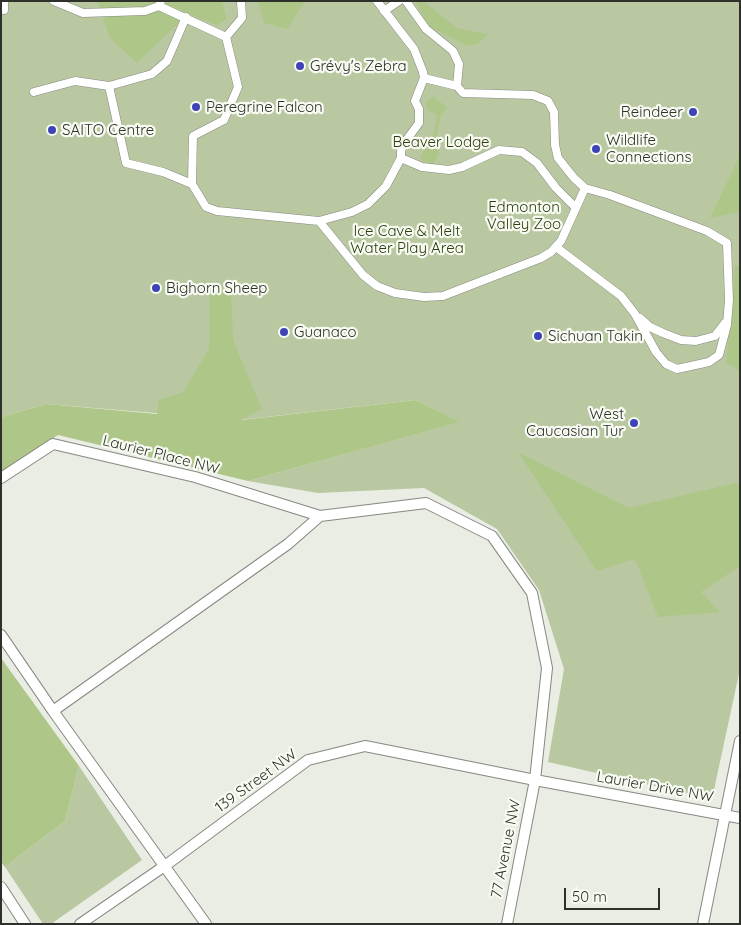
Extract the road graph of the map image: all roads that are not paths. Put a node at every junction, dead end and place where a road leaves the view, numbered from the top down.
1 (4, 1) edge
2 (54, 1) edge
3 (241, 1) edge
4 (377, 1) edge
5 (399, 1) edge
6 (406, 1) edge
7 (160, 3) edge
8 (4, 10) dead end
9 (384, 11) junction
10 (186, 17) junction
11 (226, 37) junction
12 (424, 78) junction
13 (109, 86) junction
14 (457, 86) junction
15 (34, 92) dead end
16 (402, 158) junction
17 (192, 184) junction
18 (585, 188) junction
19 (576, 208) junction
20 (319, 221) junction
21 (556, 248) junction
22 (635, 314) junction
23 (728, 317) junction
24 (1, 478) edge
25 (320, 516) junction
26 (1, 635) edge
27 (52, 711) junction
28 (740, 740) edge
29 (535, 780) junction
30 (724, 814) junction
31 (740, 818) edge
32 (166, 866) junction
33 (1, 888) edge
34 (25, 924) edge
35 (80, 924) edge
36 (206, 924) edge
37 (507, 924) edge
38 (703, 924) edge

1 - 8 street
2 - 7 street
3 - 11 street
4 - 9 street
5 - 9 street
6 - 14 street
7 - 10 street
9 - 12 street
10 - 11 street
10 - 13 street
11 - 17 street
12 - 14 street
12 - 16 street
13 - 15 street
13 - 17 street
14 - 18 street
16 - 19 street
16 - 20 street
17 - 20 street
18 - 19 street
18 - 23 street
19 - 21 street
20 - 21 street
21 - 22 street
22 - 23 street
22 - 23 street
24 - 25 street, Laurier Place NW
25 - 27 street
25 - 29 street, Laurier Place NW
26 - 27 street
27 - 32 street
28 - 30 street, Laurier Drive NW
29 - 30 street, Laurier Drive NW
29 - 32 street, 139 Street NW
29 - 37 street, 77 Avenue NW
30 - 31 street
30 - 38 street
32 - 35 street, 139 Street NW
32 - 36 street
33 - 34 street

